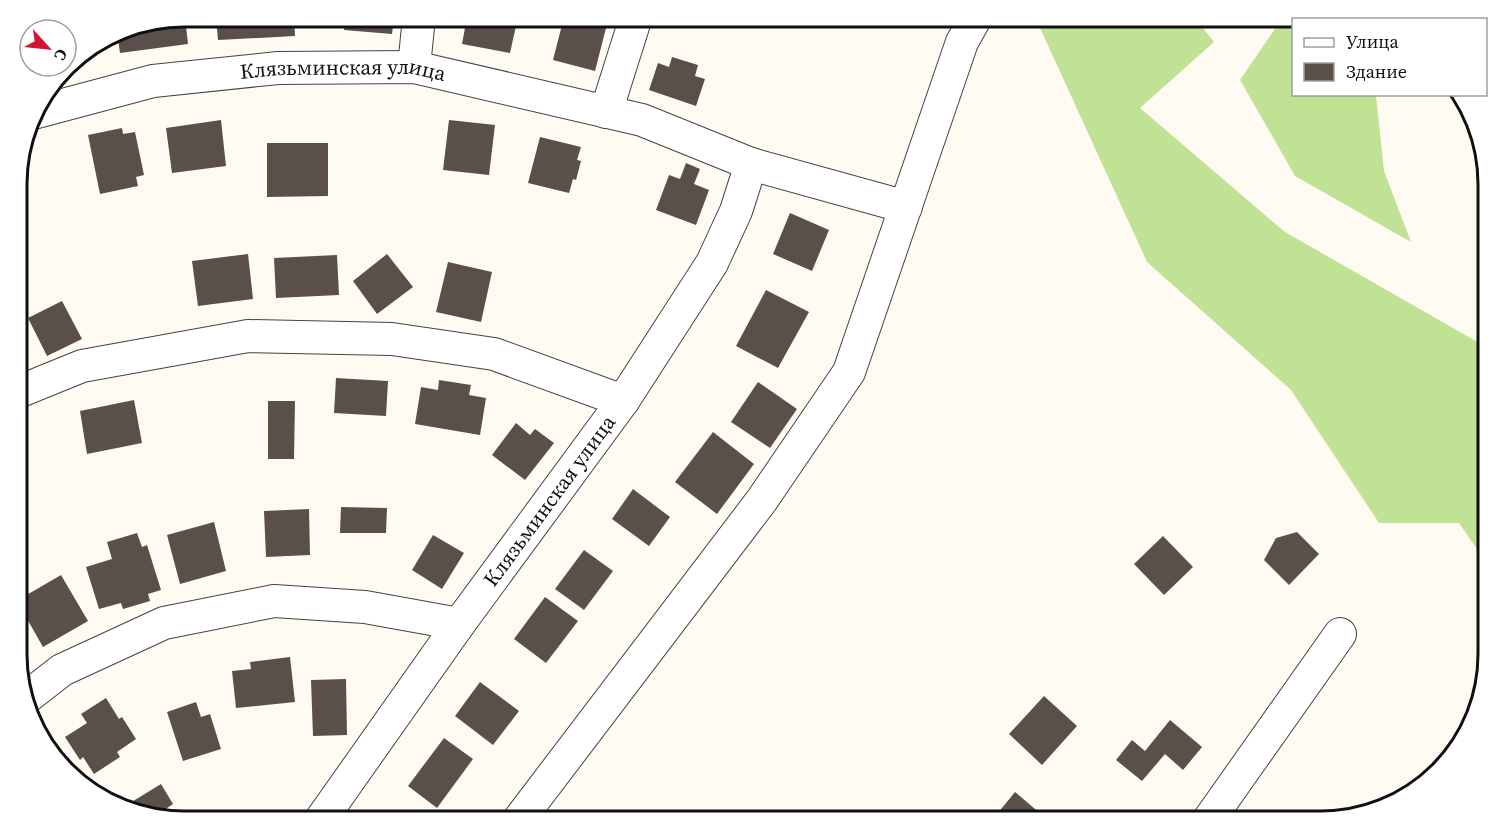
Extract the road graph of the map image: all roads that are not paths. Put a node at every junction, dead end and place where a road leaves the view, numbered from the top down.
1 (417, 27) edge
2 (633, 27) edge
3 (970, 27) edge
4 (414, 67) junction
5 (46, 110) edge
6 (606, 112) junction
7 (751, 164) junction
8 (906, 207) junction
9 (27, 386) edge
10 (623, 401) junction
11 (459, 624) junction
12 (1340, 634) dead end
13 (32, 694) edge
14 (327, 811) edge
15 (526, 811) edge
16 (1215, 811) edge

1 - 4 street
2 - 6 street
3 - 8 street
4 - 5 street, Клязьминская улица
4 - 6 street, Клязьминская улица
6 - 7 street, Клязьминская улица
7 - 8 street, Клязьминская улица
7 - 10 street, Клязьминская улица
8 - 15 street
9 - 10 street
10 - 11 street, Клязьминская улица
11 - 13 street
11 - 14 street, Клязьминская улица
12 - 16 street

